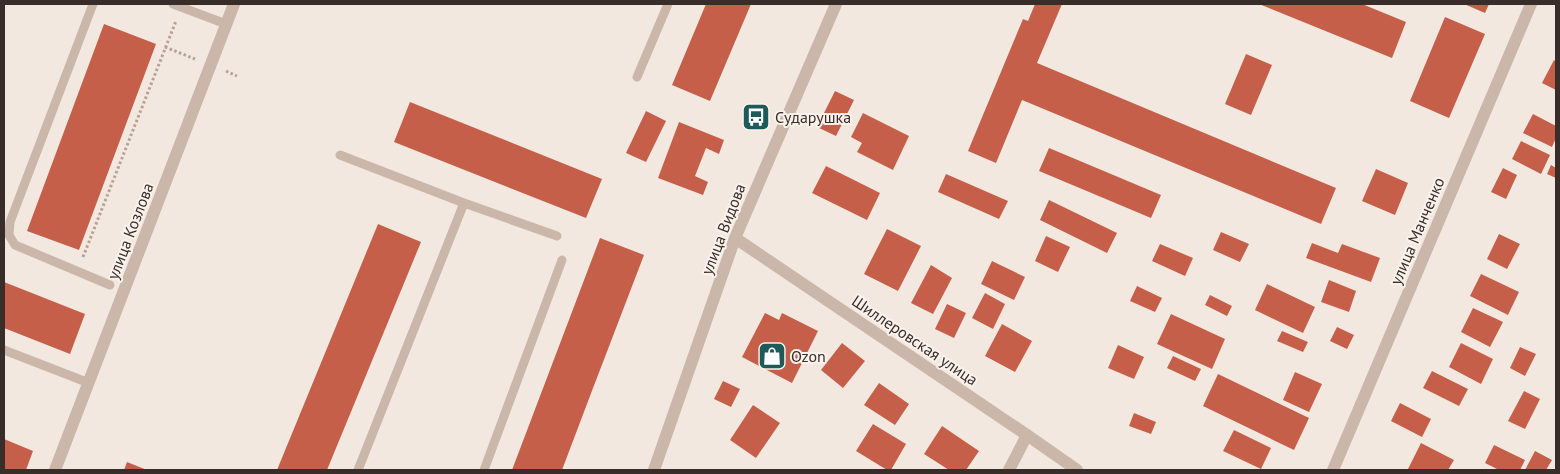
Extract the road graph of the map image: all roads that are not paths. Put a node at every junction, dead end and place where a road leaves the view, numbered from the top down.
1 (92, 4) edge
2 (173, 4) edge
3 (234, 4) edge
4 (668, 4) edge
5 (836, 4) edge
6 (1531, 4) edge
7 (226, 24) junction
8 (637, 77) dead end
9 (340, 155) dead end
10 (464, 203) junction
11 (557, 236) dead end
12 (735, 238) junction
13 (562, 260) dead end
14 (110, 286) dead end
15 (4, 350) edge
16 (89, 383) junction
17 (1027, 435) junction
18 (55, 470) edge
19 (358, 470) edge
20 (484, 470) edge
21 (654, 470) edge
22 (1009, 470) edge
23 (1077, 470) edge
24 (1333, 470) edge

1 - 14 lane
2 - 7 lane
3 - 7 street, улица Козлова
4 - 8 lane
5 - 12 street, улица Видова
6 - 24 street, улица Манченко
7 - 16 street, улица Козлова
9 - 10 lane
10 - 11 lane
10 - 19 lane
12 - 17 street, Шиллеровская улица
12 - 21 street, улица Видова
13 - 20 lane
15 - 16 lane
16 - 18 street, улица Козлова
17 - 22 street
17 - 23 street, Шиллеровская улица

